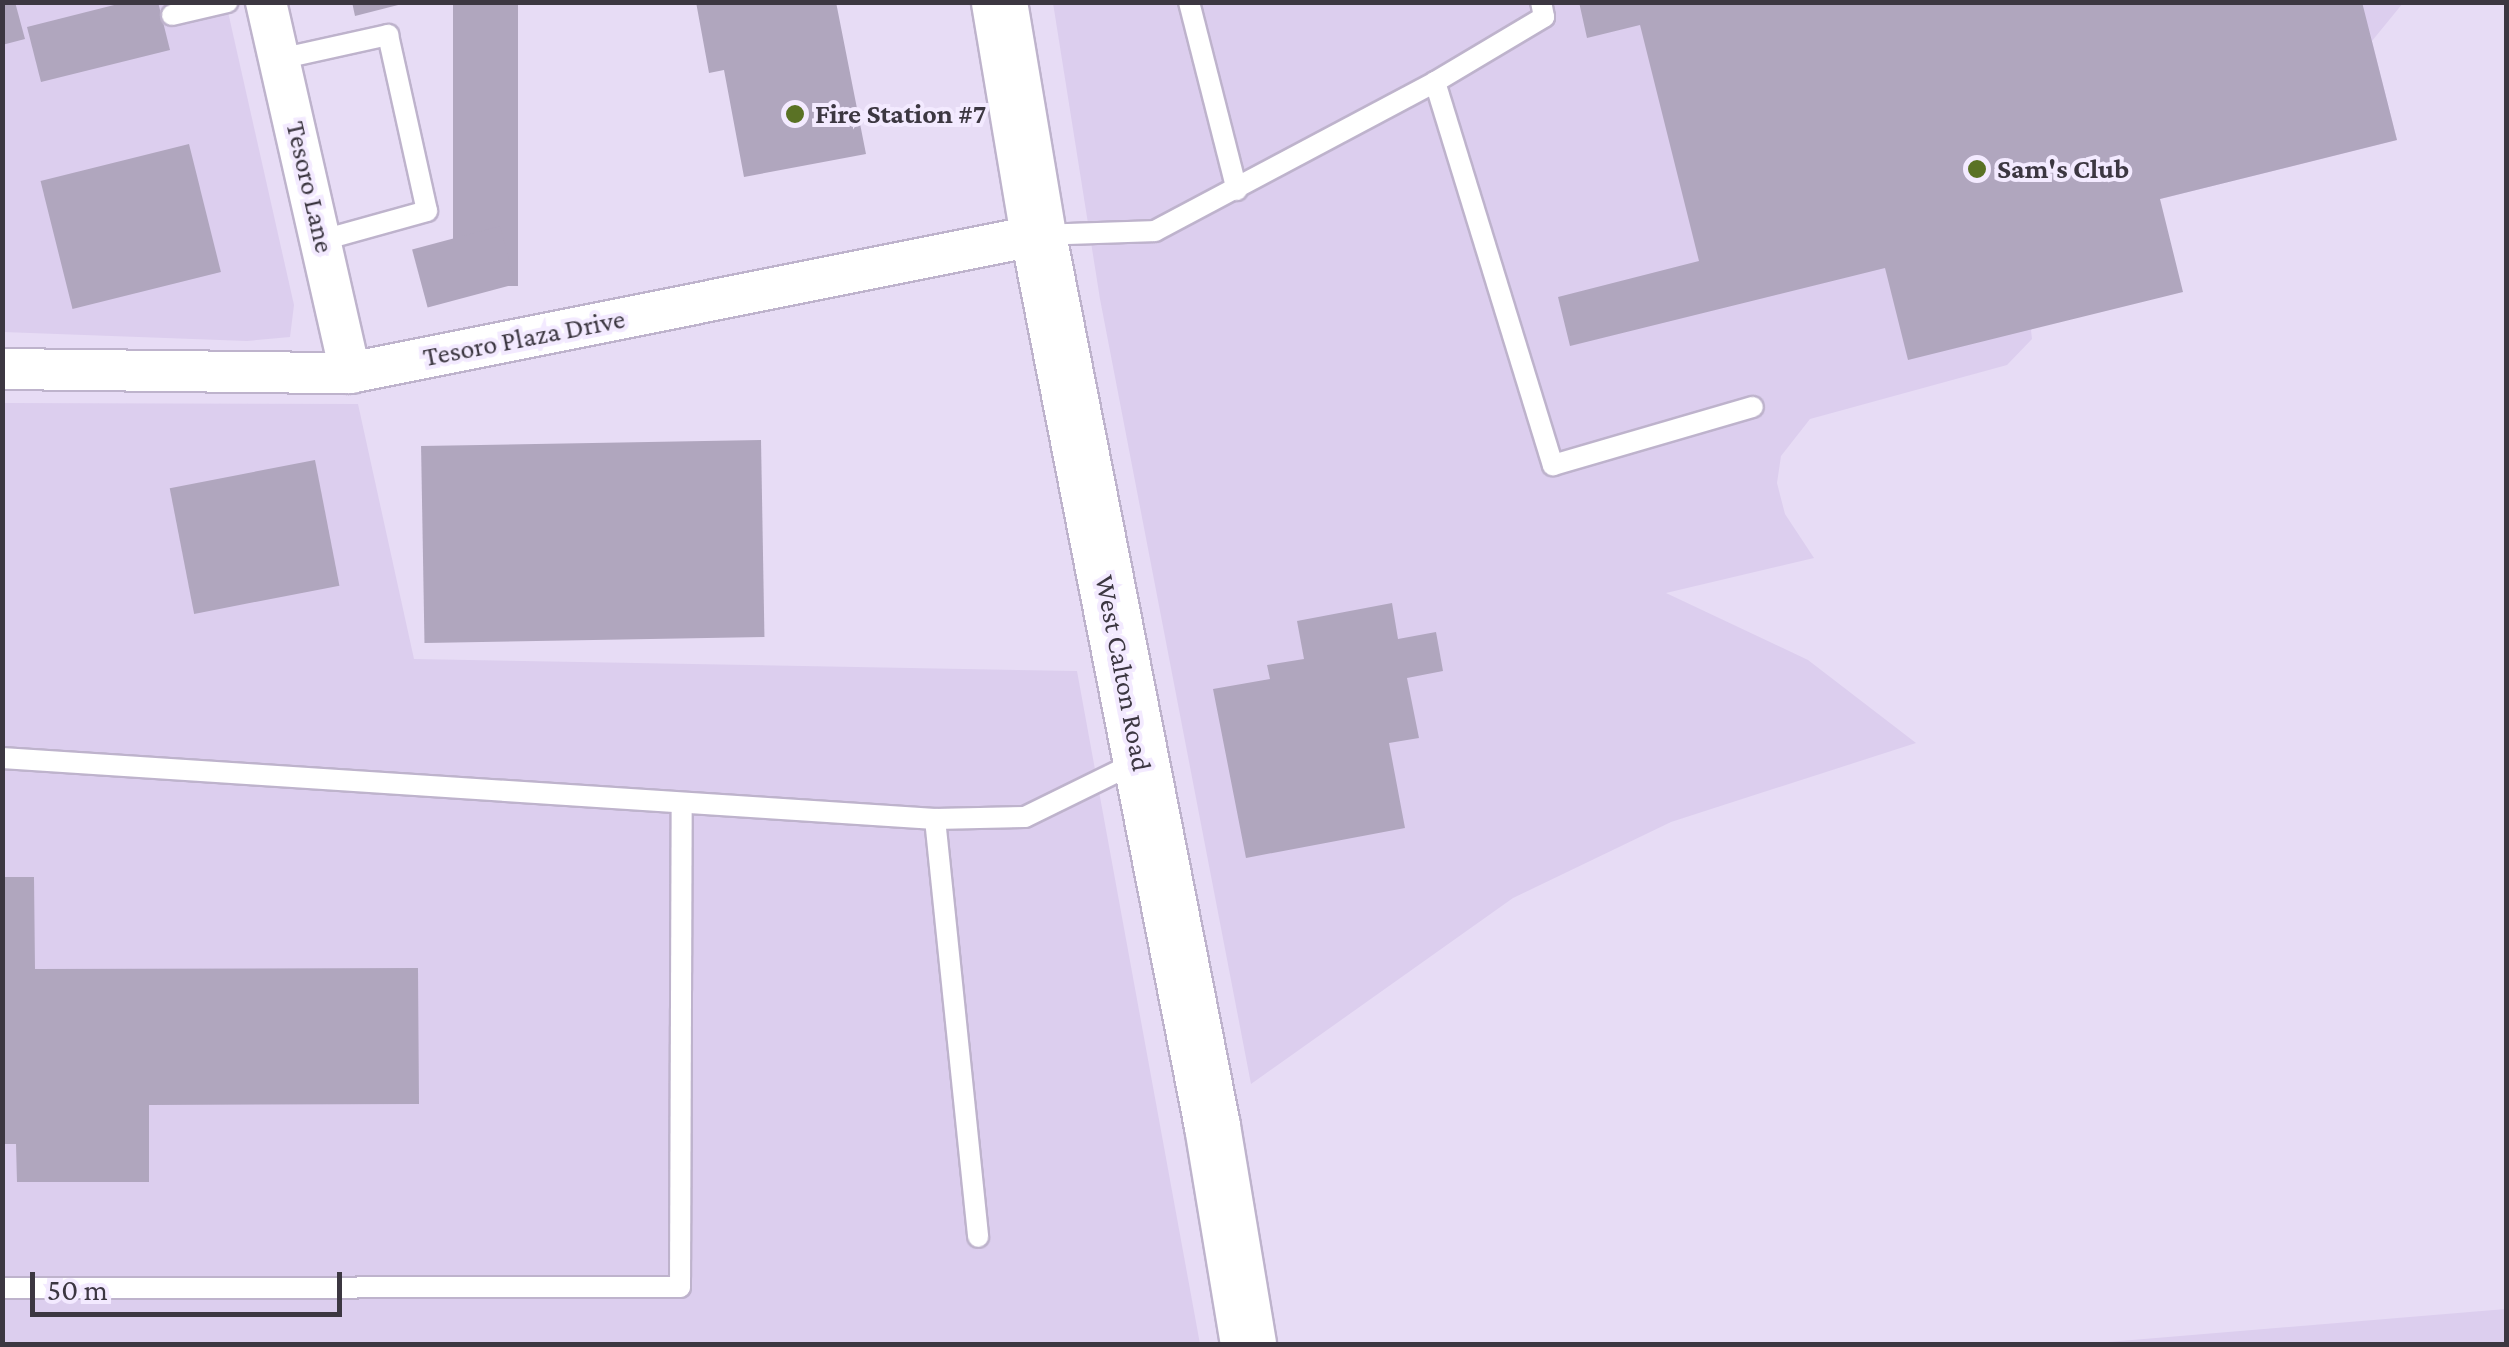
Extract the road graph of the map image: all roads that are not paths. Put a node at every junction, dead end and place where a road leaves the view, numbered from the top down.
1 (228, 2) edge
2 (266, 2) edge
3 (999, 2) edge
4 (1189, 2) edge
5 (1540, 2) edge
6 (172, 16) dead end
7 (279, 59) junction
8 (1435, 82) junction
9 (1237, 190) junction
10 (1038, 236) junction
11 (323, 240) junction
12 (2, 369) edge
13 (350, 372) junction
14 (1753, 407) dead end
15 (2, 758) edge
16 (1140, 760) junction
17 (682, 803) junction
18 (936, 819) junction
19 (978, 1237) dead end
20 (2, 1288) edge
21 (1248, 1344) edge

1 - 6 lane
2 - 7 street, Tesoro Lane
3 - 10 main road, West Calton Road
4 - 9 lane
5 - 8 lane
7 - 11 street, Tesoro Lane
7 - 11 lane
8 - 9 lane
8 - 14 lane
9 - 10 lane
10 - 13 street, Tesoro Plaza Drive
10 - 16 main road, West Calton Road
11 - 13 street, Tesoro Lane
12 - 13 street, Tesoro Plaza Drive
15 - 17 lane
16 - 18 lane
16 - 21 main road, West Calton Road
17 - 18 lane
17 - 20 lane
18 - 19 lane

